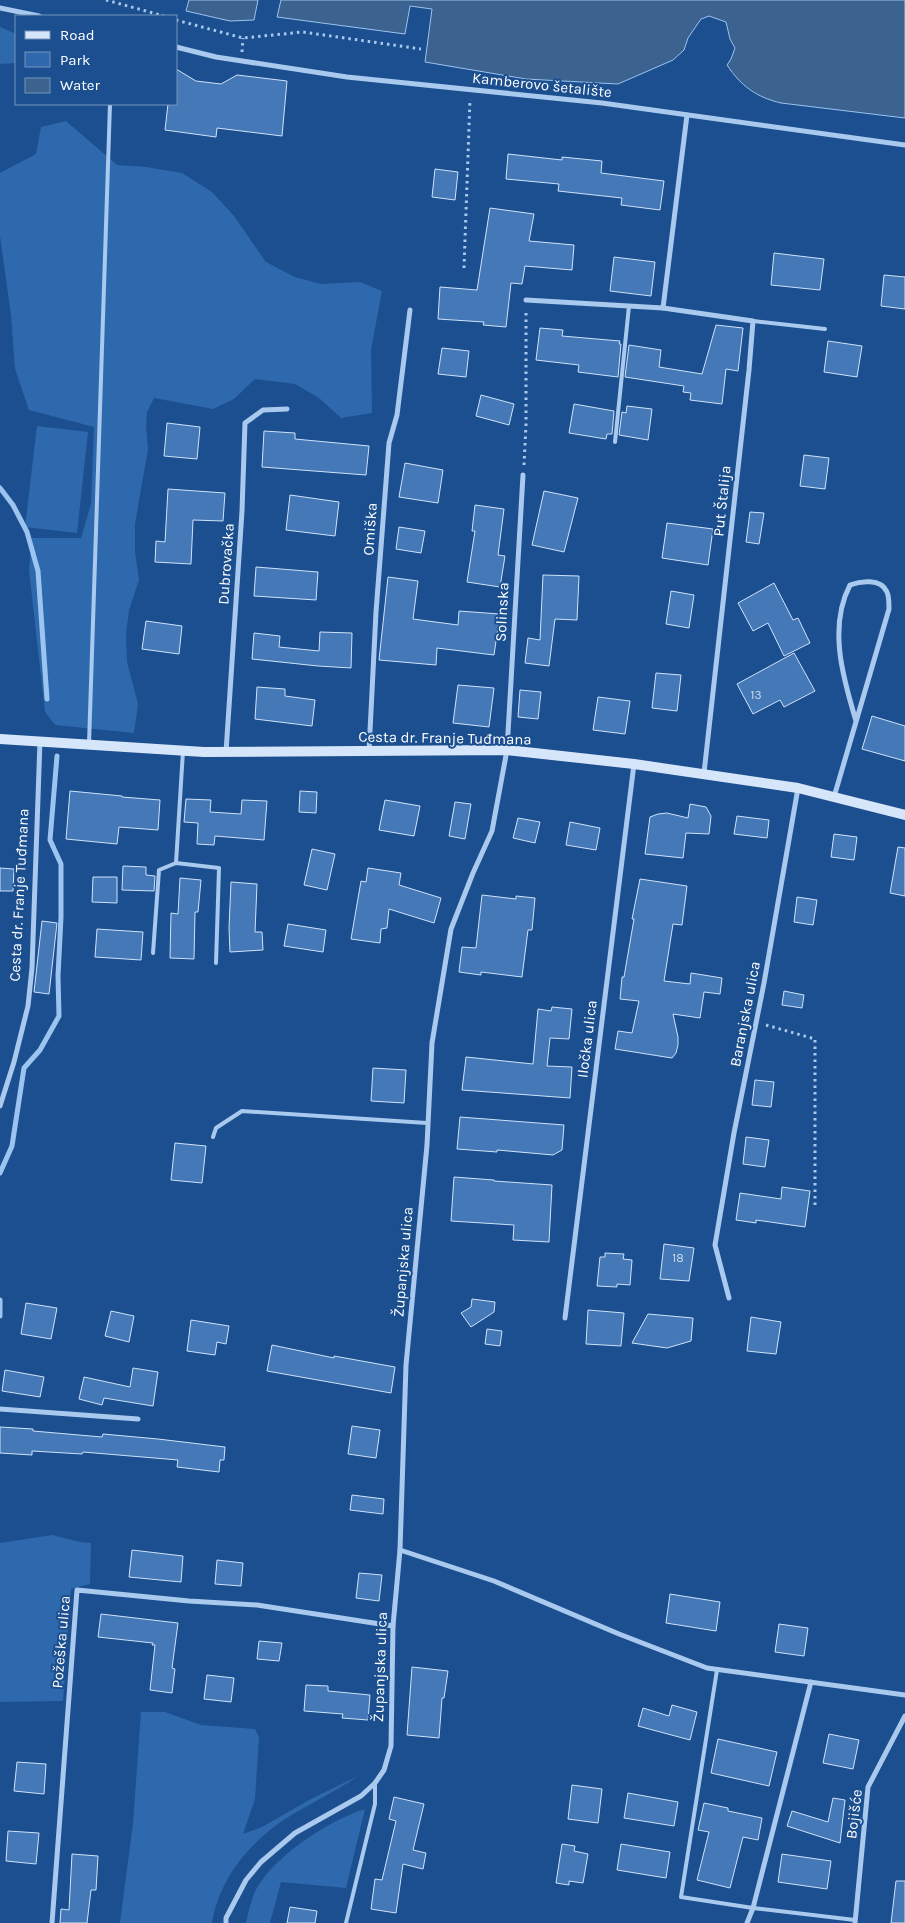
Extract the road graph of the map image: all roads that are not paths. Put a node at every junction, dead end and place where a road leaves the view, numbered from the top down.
1 (0, 8) edge
2 (34, 15) edge
3 (178, 48) edge
4 (110, 105) edge
5 (687, 115) junction
6 (905, 145) edge
7 (526, 300) road end
8 (629, 306) junction
9 (663, 308) junction
10 (410, 310) dead end
11 (753, 321) junction
12 (824, 329) dead end
13 (287, 409) dead end
14 (615, 442) dead end
15 (523, 475) road end
16 (856, 721) junction
17 (0, 739) edge
18 (40, 740) junction
19 (89, 744) junction
20 (507, 750) junction
21 (183, 751) junction
22 (226, 752) junction
23 (369, 752) junction
24 (634, 764) junction
25 (704, 773) junction
26 (798, 788) junction
27 (833, 797) junction
28 (905, 816) edge
29 (176, 863) junction
30 (153, 953) dead end
31 (216, 963) dead end
32 (0, 1106) edge
33 (427, 1122) junction
34 (213, 1137) dead end
35 (729, 1298) dead end
36 (565, 1318) dead end
37 (0, 1409) edge
38 (138, 1419) dead end
39 (400, 1550) junction
40 (393, 1626) junction
41 (717, 1670) junction
42 (811, 1682) junction
43 (905, 1695) edge
44 (905, 1716) edge
45 (375, 1783) junction
46 (753, 1908) junction
47 (855, 1921) edge
48 (52, 1923) edge
49 (226, 1923) edge
50 (346, 1923) edge
51 (747, 1923) edge

1 - 2 street
3 - 5 street, Kamberovo šetalište
4 - 19 lane
5 - 6 street, Kamberovo šetalište
5 - 9 street
7 - 8 street
8 - 9 street
8 - 14 lane
9 - 11 street
10 - 23 street, Omiška
11 - 12 lane
11 - 25 street, Put Štalija
13 - 22 street, Dubrovačka
15 - 20 street, Solinska
16 - 16 street
16 - 27 street
17 - 18 main road, Cesta dr. Franje Tuđmana
18 - 19 main road, Cesta dr. Franje Tuđmana
18 - 32 street, Cesta dr. Franje Tuđmana
19 - 21 main road, Cesta dr. Franje Tuđmana
20 - 23 main road, Cesta dr. Franje Tuđmana
20 - 24 main road, Cesta dr. Franje Tuđmana
20 - 33 street, Županjska ulica
21 - 22 main road, Cesta dr. Franje Tuđmana
21 - 29 lane
22 - 23 main road, Cesta dr. Franje Tuđmana
24 - 25 main road, Cesta dr. Franje Tuđmana
24 - 36 street, Iločka ulica
25 - 26 main road, Cesta dr. Franje Tuđmana
26 - 27 main road, Cesta dr. Franje Tuđmana
26 - 35 street, Baranjska ulica
27 - 28 main road, Cesta dr. Franje Tuđmana
29 - 30 lane
29 - 31 lane
33 - 34 lane
33 - 39 street, Županjska ulica
37 - 38 street
39 - 40 street, Županjska ulica
39 - 41 street
40 - 45 street, Županjska ulica
40 - 48 street, Požeška ulica
41 - 42 street
41 - 46 lane
42 - 43 street
42 - 46 street
44 - 47 street, Bojišće
45 - 49 street, Županjska ulica
45 - 50 lane, Županjska ulica
46 - 47 lane
46 - 51 street

